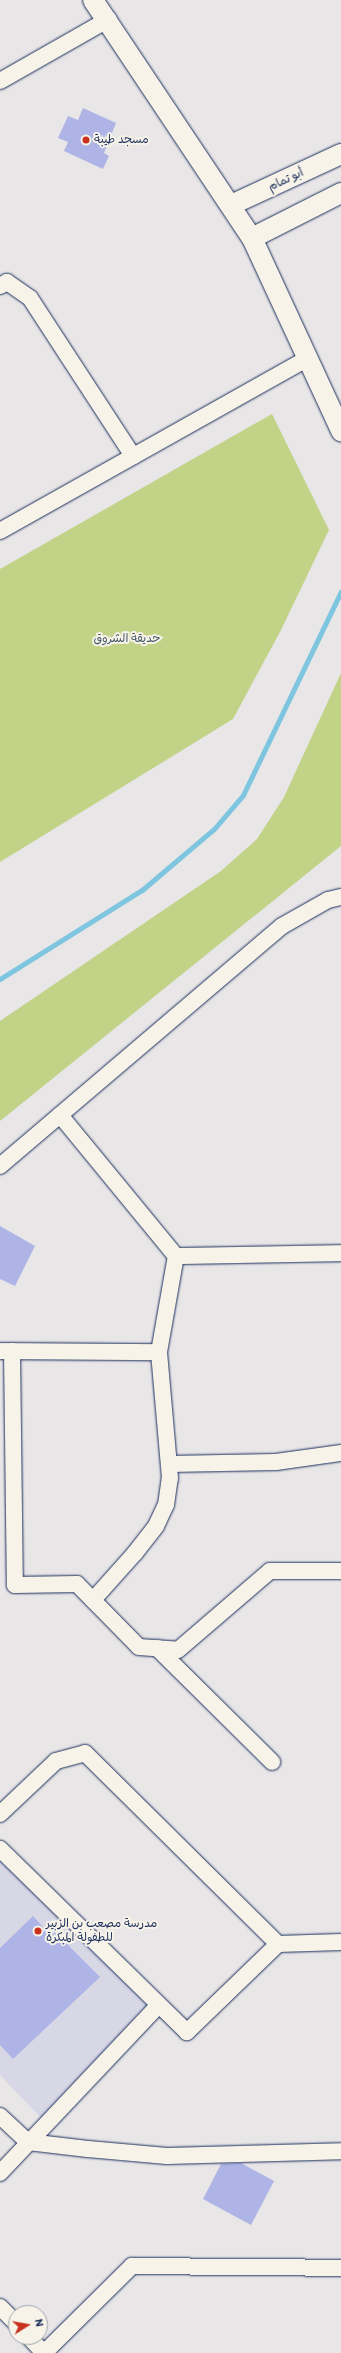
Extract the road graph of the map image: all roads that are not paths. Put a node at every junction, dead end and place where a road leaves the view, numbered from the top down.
1 (94, 0) edge
2 (109, 19) junction
3 (0, 81) edge
4 (341, 154) edge
5 (341, 193) edge
6 (231, 205) junction
7 (252, 238) junction
8 (0, 286) edge
9 (308, 358) junction
10 (341, 431) edge
11 (133, 456) junction
12 (0, 531) edge
13 (341, 897) edge
14 (60, 1115) junction
15 (0, 1166) edge
16 (341, 1253) edge
17 (176, 1256) junction
18 (6, 1351) edge
19 (159, 1352) junction
20 (6, 1379) edge
21 (341, 1453) edge
22 (169, 1464) junction
23 (341, 1571) edge
24 (93, 1600) junction
25 (157, 1648) junction
26 (272, 1762) dead end
27 (0, 1814) edge
28 (0, 1849) edge
29 (341, 1942) edge
30 (278, 1944) junction
31 (159, 2005) junction
32 (0, 2116) edge
33 (28, 2142) junction
34 (341, 2151) edge
35 (0, 2173) edge
36 (341, 2268) edge
37 (0, 2307) edge
38 (8, 2316) edge
39 (36, 2345) edge

1 - 2 street
2 - 3 street
2 - 6 street
4 - 6 street, أبو تمام
5 - 7 street
6 - 7 street
7 - 9 street
8 - 11 street
9 - 10 street
9 - 11 street
11 - 12 street
13 - 14 street
14 - 15 street
14 - 17 street
16 - 17 street
17 - 19 street
18 - 19 street
18 - 20 street
19 - 22 street
20 - 24 street
21 - 22 street
22 - 24 street
23 - 25 street
24 - 25 street
25 - 26 street
27 - 30 street
28 - 31 street
29 - 30 street
30 - 31 street
31 - 33 street
32 - 33 street
33 - 34 street
33 - 35 street
36 - 39 street
37 - 38 street

